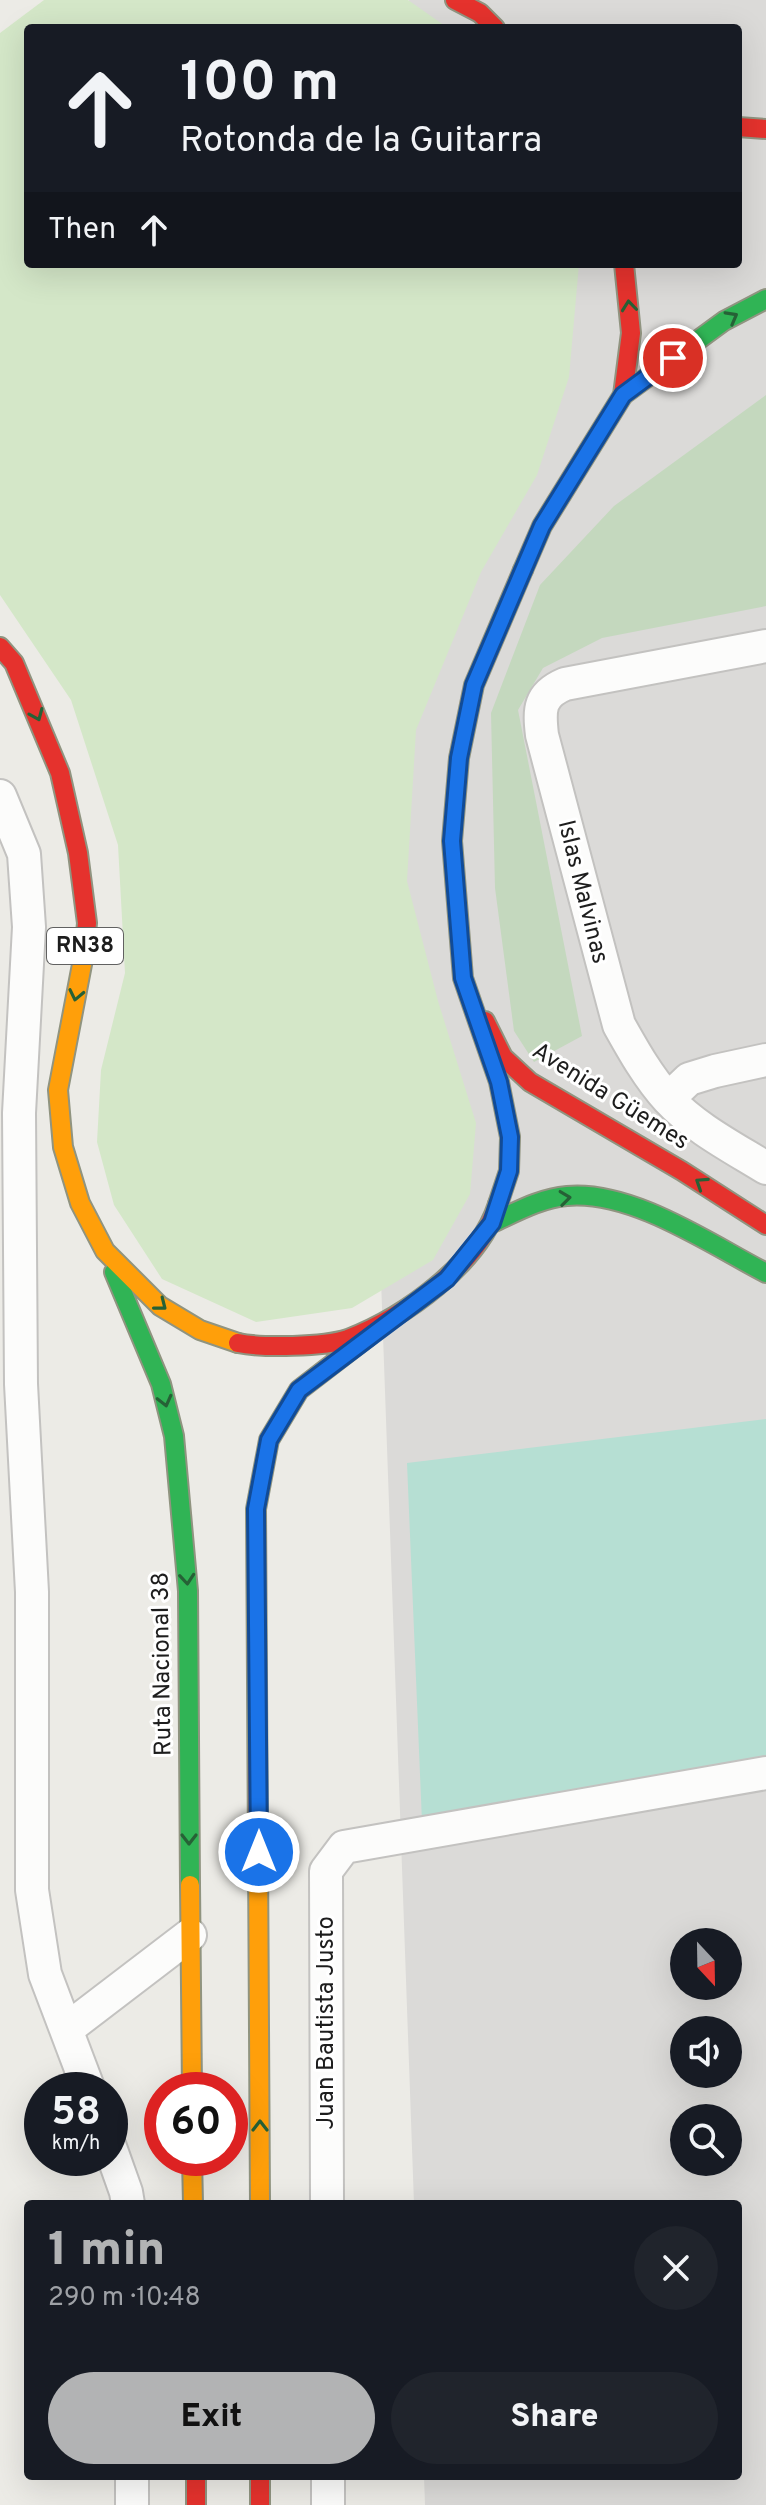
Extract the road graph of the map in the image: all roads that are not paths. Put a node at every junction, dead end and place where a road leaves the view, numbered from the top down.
1 (455, 0) edge
2 (491, 24) edge
3 (742, 127) edge
4 (766, 129) edge
5 (624, 268) edge
6 (766, 299) edge
7 (623, 395) junction
8 (766, 646) edge
9 (0, 647) edge
10 (0, 796) edge
11 (463, 978) junction
12 (766, 1060) edge
13 (668, 1099) junction
14 (766, 1168) edge
15 (492, 1223) junction
16 (766, 1225) edge
17 (105, 1251) junction
18 (766, 1273) edge
19 (393, 1317) junction
20 (766, 1773) edge
21 (190, 1935) junction
22 (67, 2029) junction
23 (83, 2072) edge
24 (192, 2072) edge
25 (120, 2176) edge
26 (192, 2176) edge
27 (127, 2200) edge
28 (193, 2200) edge
29 (260, 2200) edge
30 (327, 2200) edge
31 (132, 2480) edge
32 (196, 2480) edge
33 (260, 2480) edge
34 (328, 2480) edge
35 (132, 2505) edge
36 (196, 2505) edge
37 (260, 2505) edge
38 (328, 2505) edge

1 - 2 main road
3 - 4 main road
7 -> 5 main road, RN38
7 -> 6 main road
7 - 11 main road, RN38
8 - 13 street, Islas Malvinas
9 -> 17 main road, RN38
10 - 22 street
11 - 15 main road, RN38
16 -> 11 main road, Avenida Güemes
12 - 13 street
13 - 14 street, Islas Malvinas
15 -> 18 main road
15 - 19 main road, RN38
17 -> 19 main road, RN38
17 -> 21 main road, Ruta Nacional 38 / RN38
29 -> 19 main road, RN38
20 - 30 street, Juan Bautista Justo
21 - 22 street
21 - 24 main road, Ruta Nacional 38 / RN38
22 - 23 street
25 - 27 street
26 - 28 main road
31 - 35 street
32 - 36 main road
33 - 37 main road
34 - 38 street

